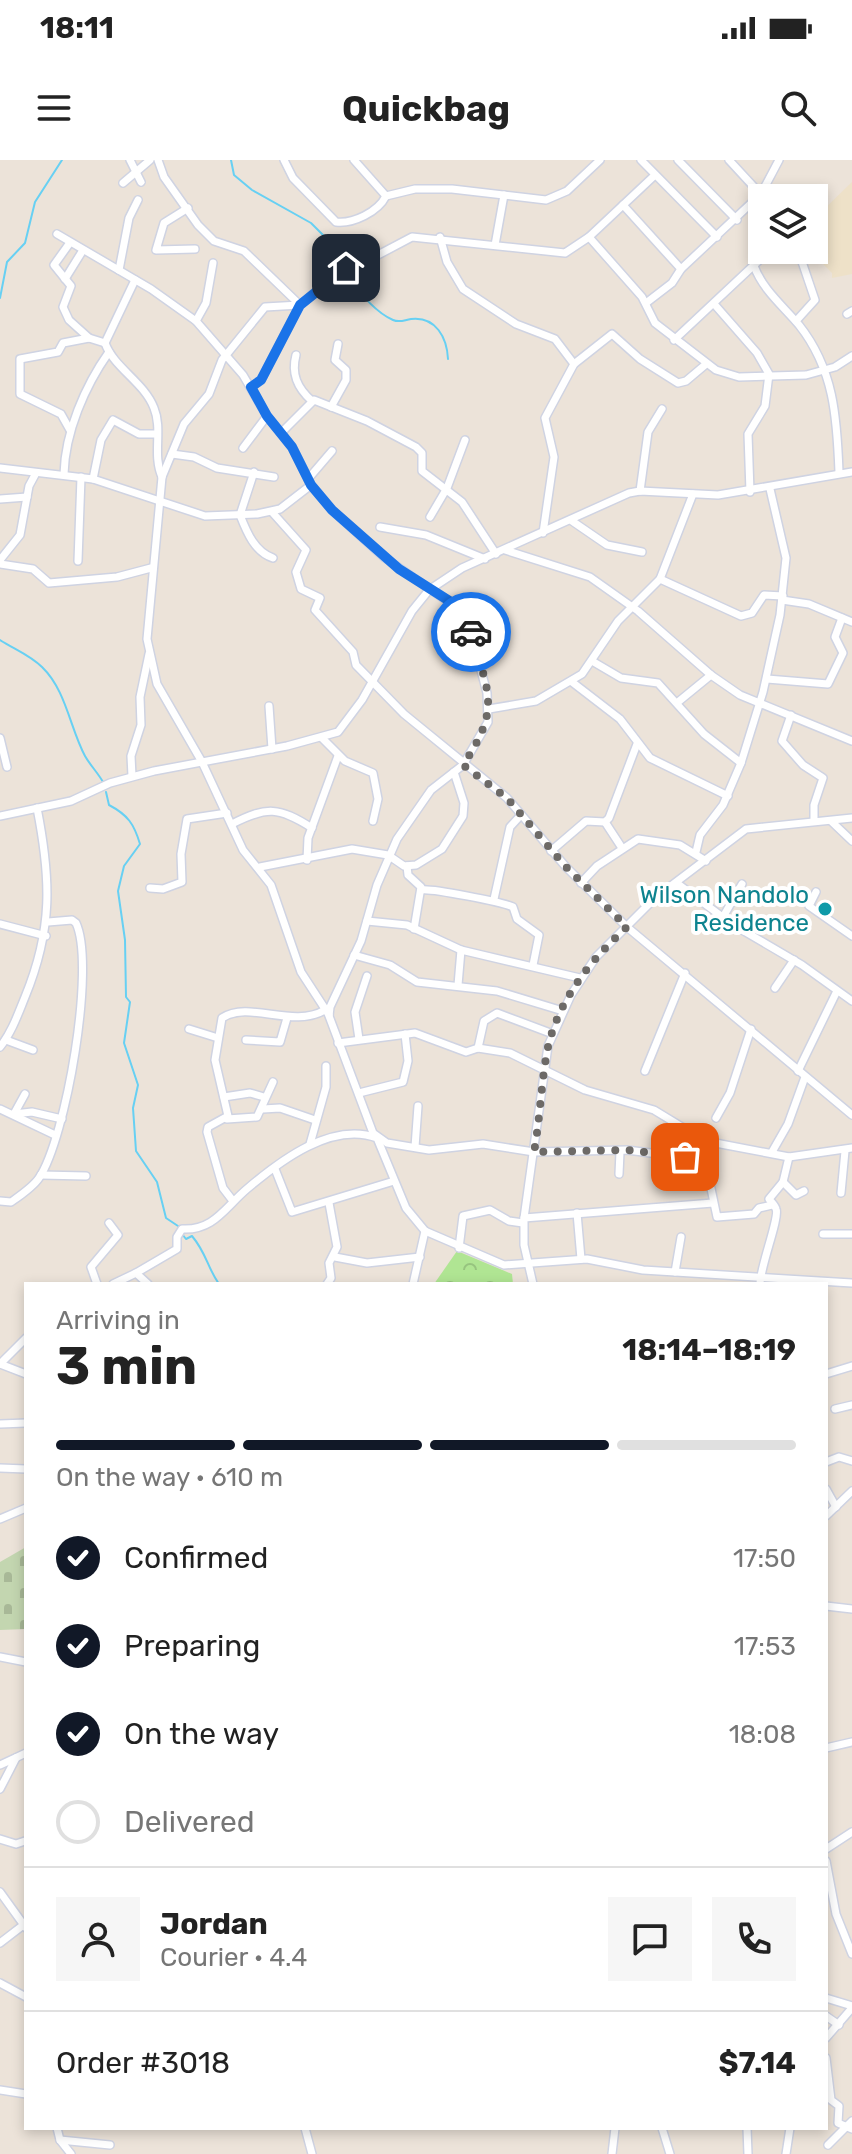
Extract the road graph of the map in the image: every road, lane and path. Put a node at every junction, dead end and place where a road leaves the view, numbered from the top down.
1 (130, 160) edge
2 (150, 160) edge
3 (158, 160) edge
4 (284, 160) edge
5 (354, 160) edge
6 (641, 160) edge
7 (678, 160) edge
8 (779, 160) edge
9 (731, 161) edge
10 (596, 162) edge
11 (134, 170) junction
12 (655, 175) junction
13 (141, 182) dead end
14 (123, 183) dead end
15 (752, 184) edge
16 (768, 184) edge
17 (504, 195) junction
18 (386, 196) junction
19 (138, 200) dead end
20 (623, 205) junction
21 (188, 208) junction
22 (748, 210) edge
23 (737, 220) junction
24 (57, 234) dead end
25 (440, 237) junction
26 (589, 237) junction
27 (717, 237) junction
28 (69, 244) junction
29 (495, 245) junction
30 (195, 249) dead end
31 (83, 250) junction
32 (213, 263) dead end
33 (803, 264) edge
34 (754, 266) joint
35 (681, 269) junction
36 (119, 270) junction
37 (65, 279) junction
38 (135, 280) junction
39 (646, 303) junction
40 (300, 305) junction
41 (715, 305) junction
42 (196, 321) junction
43 (796, 321) junction
44 (89, 338) junction
45 (674, 340) junction
46 (105, 343) junction
47 (338, 344) dead end
48 (109, 352) junction
49 (226, 355) junction
50 (296, 355) dead end
51 (852, 356) edge
52 (574, 364) junction
53 (705, 365) junction
54 (827, 371) junction
55 (769, 374) junction
56 (251, 387) junction
57 (312, 401) junction
58 (331, 407) junction
59 (662, 409) dead end
60 (267, 416) junction
61 (70, 430) junction
62 (282, 432) junction
63 (157, 434) junction
64 (465, 440) dead end
65 (243, 448) dead end
66 (332, 451) dead end
67 (172, 454) junction
68 (0, 468) edge
69 (254, 472) junction
70 (839, 472) junction
71 (852, 472) edge
72 (36, 473) junction
73 (64, 474) junction
74 (81, 477) junction
75 (162, 477) junction
76 (274, 477) dead end
77 (93, 479) junction
78 (309, 482) junction
79 (447, 488) junction
80 (770, 489) junction
81 (640, 491) junction
82 (750, 492) junction
83 (693, 494) junction
84 (27, 497) junction
85 (0, 499) edge
86 (159, 501) junction
87 (272, 512) junction
88 (240, 515) junction
89 (430, 517) dead end
90 (572, 521) junction
91 (380, 527) dead end
92 (543, 533) junction
93 (500, 552) junction
94 (642, 552) dead end
95 (273, 558) dead end
96 (485, 559) junction
97 (78, 561) dead end
98 (0, 562) edge
99 (151, 568) junction
100 (660, 579) junction
101 (429, 590) junction
102 (783, 598) junction
103 (633, 607) junction
104 (842, 618) junction
105 (852, 622) edge
106 (149, 652) junction
107 (843, 653) junction
108 (852, 660) edge
109 (592, 661) junction
110 (711, 675) junction
111 (767, 679) junction
112 (372, 680) junction
113 (572, 682) junction
114 (678, 702) junction
115 (760, 704) junction
116 (269, 706) dead end
117 (489, 709) junction
118 (791, 715) junction
119 (0, 738) edge
120 (322, 738) junction
121 (852, 741) edge
122 (637, 744) junction
123 (272, 749) junction
124 (338, 756) junction
125 (202, 762) junction
126 (741, 763) junction
127 (463, 765) junction
128 (7, 767) dead end
129 (454, 772) junction
130 (132, 776) junction
131 (728, 796) junction
132 (37, 808) junction
133 (227, 813) junction
134 (521, 815) junction
135 (0, 816) edge
136 (852, 818) edge
137 (373, 821) dead end
138 (814, 821) junction
139 (831, 821) junction
140 (605, 822) junction
141 (232, 824) junction
142 (312, 828) junction
143 (852, 841) edge
144 (622, 848) junction
145 (551, 851) junction
146 (696, 852) junction
147 (388, 855) junction
148 (307, 860) junction
149 (706, 861) junction
150 (407, 866) junction
151 (260, 867) junction
152 (581, 883) junction
153 (678, 884) junction
154 (742, 884) dead end
155 (150, 888) dead end
156 (421, 890) junction
157 (816, 892) dead end
158 (494, 899) junction
159 (723, 917) junction
160 (367, 921) junction
161 (48, 922) junction
162 (0, 924) edge
163 (627, 927) junction
164 (414, 929) junction
165 (46, 936) junction
166 (852, 936) edge
167 (461, 950) junction
168 (354, 955) junction
169 (794, 960) junction
170 (533, 965) junction
171 (685, 973) junction
172 (367, 976) dead end
173 (580, 978) junction
174 (458, 985) junction
175 (775, 988) dead end
176 (836, 993) junction
177 (852, 1001) edge
178 (563, 1011) junction
179 (327, 1013) junction
180 (287, 1018) junction
181 (189, 1029) dead end
182 (751, 1029) junction
183 (405, 1034) junction
184 (553, 1034) junction
185 (218, 1038) junction
186 (359, 1039) junction
187 (246, 1040) dead end
188 (3, 1043) edge
189 (338, 1043) junction
190 (478, 1048) junction
191 (33, 1050) dead end
192 (326, 1066) dead end
193 (645, 1071) dead end
194 (798, 1071) junction
195 (546, 1073) junction
196 (805, 1077) junction
197 (273, 1082) dead end
198 (359, 1093) junction
199 (25, 1094) dead end
200 (224, 1097) junction
201 (264, 1097) junction
202 (418, 1106) dead end
203 (0, 1109) edge
204 (263, 1109) junction
205 (14, 1114) junction
206 (852, 1115) edge
207 (716, 1118) dead end
208 (62, 1119) junction
209 (227, 1119) junction
210 (315, 1120) junction
211 (55, 1135) junction
212 (377, 1138) junction
213 (310, 1144) junction
214 (415, 1147) junction
215 (848, 1150) edge
216 (534, 1152) junction
217 (620, 1152) junction
218 (772, 1152) junction
219 (789, 1157) junction
220 (275, 1169) junction
221 (619, 1174) dead end
222 (41, 1175) junction
223 (86, 1176) dead end
224 (394, 1181) junction
225 (783, 1182) junction
226 (804, 1191) dead end
227 (841, 1193) dead end
228 (0, 1201) edge
229 (233, 1201) junction
230 (329, 1203) junction
231 (713, 1203) junction
232 (772, 1205) junction
233 (577, 1213) junction
234 (524, 1221) junction
235 (109, 1223) dead end
236 (425, 1231) junction
237 (823, 1234) dead end
238 (852, 1234) edge
239 (681, 1237) dead end
240 (459, 1248) junction
241 (335, 1257) junction
242 (420, 1257) junction
243 (581, 1259) junction
244 (528, 1263) junction
245 (675, 1272) junction
246 (136, 1273) junction
247 (760, 1280) edge
248 (96, 1282) edge
249 (117, 1282) edge
250 (146, 1282) edge
251 (328, 1282) edge
252 (414, 1282) edge
253 (533, 1282) edge
254 (821, 1282) edge
255 (828, 1282) edge
256 (852, 1283) edge
257 (24, 1340) edge
258 (0, 1364) edge
259 (852, 1366) edge
260 (24, 1373) edge
261 (828, 1373) edge
262 (852, 1405) edge
263 (835, 1409) dead end
264 (24, 1423) edge
265 (0, 1424) edge
266 (828, 1461) edge
267 (852, 1461) edge
268 (0, 1468) edge
269 (24, 1469) edge
270 (852, 1491) edge
271 (828, 1493) edge
272 (836, 1507) junction
273 (24, 1509) edge
274 (828, 1514) edge
275 (0, 1519) edge
276 (828, 1606) edge
277 (852, 1609) edge
278 (0, 1657) edge
279 (24, 1662) edge
280 (852, 1742) edge
281 (828, 1748) edge
282 (24, 1754) edge
283 (16, 1758) junction
284 (0, 1765) edge
285 (0, 1789) edge
286 (852, 1832) edge
287 (0, 1839) edge
288 (24, 1841) edge
289 (828, 1848) edge
290 (828, 1872) edge
291 (0, 1892) edge
292 (24, 1925) edge
293 (24, 1927) edge
294 (0, 1943) edge
295 (852, 1954) edge
296 (0, 1983) edge
297 (24, 1996) edge
298 (828, 1999) edge
299 (852, 2007) edge
300 (828, 2017) edge
301 (839, 2025) junction
302 (828, 2036) edge
303 (0, 2090) edge
304 (24, 2094) edge
305 (828, 2102) edge
306 (852, 2121) edge
307 (842, 2127) junction
308 (852, 2129) edge
309 (58, 2130) edge
310 (306, 2130) edge
311 (615, 2130) edge
312 (663, 2130) edge
313 (747, 2130) edge
314 (790, 2130) edge
315 (60, 2140) junction
316 (110, 2145) dead end
317 (828, 2145) dead end
318 (71, 2154) edge
319 (312, 2154) edge
320 (612, 2154) edge
321 (670, 2154) edge
322 (748, 2154) edge
323 (786, 2154) edge

1 - 11 street
2 - 11 street
3 - 21 street
4 - 18 street
5 - 18 street
6 - 12 street
7 - 23 street
8 - 16 street
9 - 15 street
10 - 17 street
11 - 13 street
11 - 14 street
12 - 20 street
12 - 27 street
17 - 18 street
17 - 29 street
19 - 36 street
20 - 26 street
20 - 35 street
21 - 30 street
21 - 40 street
22 - 23 street
23 - 27 street
24 - 28 street
25 - 29 street
25 - 40 street
25 - 52 street
26 - 29 street
26 - 39 street
27 - 35 street
28 - 31 street
28 - 37 street
31 - 36 street
31 - 37 street
32 - 42 street
33 - 43 street
34 - 41 street
34 - 43 street
35 - 39 street
36 - 38 street
37 - 44 street
38 - 42 street
38 - 46 street
39 - 45 street
40 - 49 street
40 - 56 street
41 - 45 street
41 - 55 street
42 - 49 street
43 - 54 street
44 - 46 street
44 - 61 street
45 - 53 street
46 - 48 street
47 - 58 street
48 - 61 street
48 - 63 street
49 - 56 street
49 - 67 street
50 - 57 street
51 - 54 street
52 - 53 street
52 - 92 street
53 - 55 street
54 - 55 street
54 - 70 street
55 - 82 street
56 - 60 street
57 - 58 street
57 - 62 street
58 - 79 street
59 - 81 street
60 - 62 street
60 - 65 street
61 - 73 street
62 - 78 street
63 - 75 street
63 - 77 street
64 - 79 street
66 - 78 street
67 - 69 street
67 - 75 street
68 - 72 street
69 - 76 street
69 - 88 street
70 - 71 street
70 - 80 street
72 - 73 street
72 - 84 street
73 - 74 street
74 - 77 street
74 - 97 street
75 - 86 street
77 - 86 street
78 - 87 street
78 - 101 street
79 - 89 street
79 - 93 street
80 - 82 street
80 - 102 street
81 - 83 street
81 - 90 street
82 - 83 street
83 - 100 street
84 - 85 street
84 - 98 street
86 - 88 street
86 - 99 street
87 - 88 street
87 - 112 street
88 - 95 street
90 - 92 street
90 - 94 street
91 - 96 street
92 - 93 street
93 - 96 street
93 - 103 street
96 - 101 street
98 - 99 street
99 - 106 street
100 - 102 street
100 - 103 street
101 - 112 street
101 - 117 street
102 - 104 street
102 - 111 street
103 - 109 street
103 - 110 street
104 - 105 street
104 - 107 street
106 - 125 street
106 - 130 street
107 - 108 street
107 - 111 street
109 - 113 street
109 - 114 street
110 - 114 street
110 - 115 street
111 - 115 street
112 - 120 street
112 - 127 street
113 - 117 street
113 - 122 street
114 - 126 street
115 - 118 street
115 - 126 street
116 - 123 street
117 - 127 street
118 - 121 street
118 - 138 street
119 - 128 street
120 - 123 street
120 - 124 street
122 - 131 street
122 - 140 street
123 - 125 street
124 - 137 street
124 - 142 street
125 - 130 street
125 - 133 street
126 - 131 street
127 - 129 street
127 - 134 street
129 - 147 street
129 - 150 street
130 - 132 street
131 - 146 street
132 - 135 street
132 - 161 street
133 - 141 street
133 - 155 street
134 - 145 street
134 - 158 street
136 - 139 street
138 - 139 street
138 - 149 street
139 - 143 street
140 - 144 street
140 - 145 street
141 - 142 street
141 - 151 street
142 - 148 street
144 - 146 street
144 - 152 street
145 - 152 street
146 - 149 street
147 - 148 street
147 - 150 street
147 - 160 street
148 - 151 street
149 - 153 street
150 - 156 street
151 - 179 street
152 - 163 street
153 - 159 street
153 - 163 street
154 - 159 street
156 - 158 street
156 - 164 street
157 - 166 street
158 - 170 street
159 - 169 street
160 - 164 street
160 - 168 street
161 - 165 street
161 - 208 street
162 - 165 street
163 - 171 street
163 - 173 street
164 - 167 street
165 - 188 street
167 - 170 street
167 - 174 street
168 - 174 street
168 - 179 street
169 - 175 street
169 - 176 street
170 - 173 street
171 - 182 street
171 - 193 street
172 - 186 street
173 - 178 street
174 - 178 street
176 - 177 street
176 - 194 street
178 - 184 street
179 - 180 street
179 - 189 street
180 - 185 street
180 - 187 street
181 - 185 street
182 - 194 street
182 - 207 street
183 - 186 street
183 - 190 street
183 - 198 street
184 - 190 street
184 - 195 street
185 - 200 street
186 - 189 street
188 - 191 street
189 - 198 street
190 - 195 street
192 - 210 street
194 - 196 street
195 - 216 street
195 - 218 street
196 - 206 street
196 - 218 street
197 - 201 street
198 - 212 street
199 - 205 street
200 - 201 street
200 - 209 street
201 - 204 street
202 - 214 street
203 - 205 street
204 - 209 street
204 - 210 street
205 - 208 street
205 - 211 street
208 - 211 street
209 - 229 street
210 - 213 street
211 - 222 street
212 - 213 street
212 - 214 street
212 - 224 street
213 - 220 street
214 - 216 street
215 - 219 street
215 - 227 street
216 - 217 street
216 - 234 street
217 - 221 street
217 - 231 street
218 - 219 street
219 - 225 street
220 - 229 street
220 - 230 street
222 - 223 street
222 - 228 street
224 - 230 street
224 - 236 street
225 - 226 street
225 - 232 street
229 - 246 street
230 - 241 street
231 - 232 street
231 - 233 street
232 - 247 street
233 - 234 street
233 - 243 street
234 - 240 street
234 - 244 street
235 - 248 street
236 - 240 street
236 - 242 street
237 - 238 street
239 - 245 street
240 - 244 street
241 - 242 street
241 - 251 street
242 - 252 street
243 - 244 street
243 - 245 street
244 - 253 street
245 - 247 street
246 - 249 street
246 - 250 street
247 - 254 street
255 - 256 street
257 - 258 street
258 - 260 street
259 - 261 street
262 - 263 street
264 - 265 street
266 - 267 street
268 - 269 street
270 - 272 street
271 - 272 street
272 - 274 street
273 - 275 street
276 - 277 street
278 - 279 street
280 - 281 street
282 - 283 street
283 - 284 street
283 - 285 street
286 - 289 street
287 - 288 street
290 - 295 street
291 - 292 street
293 - 294 street
296 - 297 street
298 - 299 street
299 - 301 street
300 - 301 street
301 - 302 street
303 - 304 street
305 - 307 street
306 - 307 street
307 - 308 street
307 - 317 street
309 - 315 street
310 - 319 street
311 - 320 street
312 - 321 street
313 - 322 street
314 - 323 street
315 - 316 street
315 - 318 street

